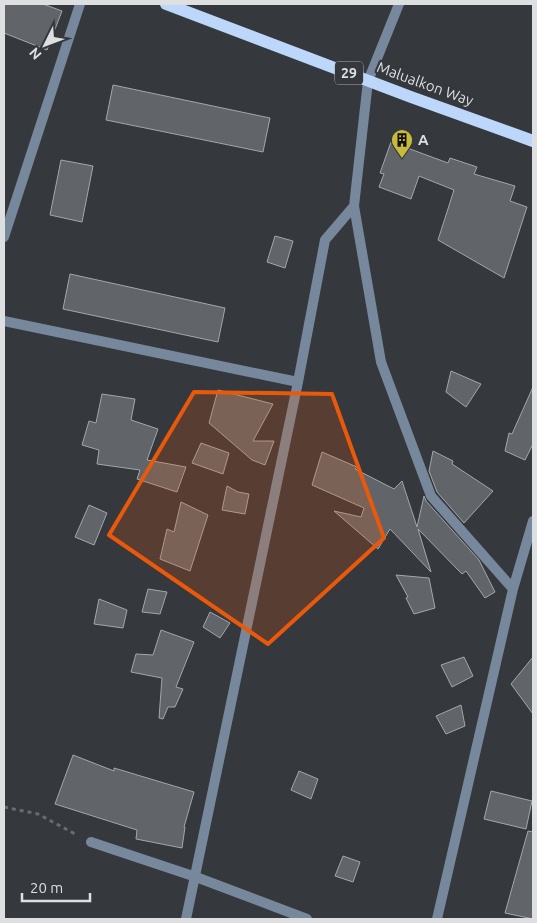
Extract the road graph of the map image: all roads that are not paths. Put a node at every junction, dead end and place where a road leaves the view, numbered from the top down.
1 (80, 4) edge
2 (166, 4) edge
3 (399, 4) edge
4 (368, 81) junction
5 (533, 141) edge
6 (354, 206) junction
7 (4, 237) edge
8 (4, 321) edge
9 (298, 382) junction
10 (533, 521) edge
11 (512, 589) junction
12 (91, 842) road end
13 (196, 877) junction
14 (186, 919) edge
15 (307, 919) edge
16 (437, 919) edge

1 - 7 street
2 - 4 main road, Malualkon Way / 29
3 - 4 street
4 - 5 main road, Malualkon Way / 29
4 - 6 street
6 - 9 street
6 - 11 street
8 - 9 street
9 - 13 street
10 - 11 street
11 - 16 street
12 - 13 street
13 - 14 street
13 - 15 street

